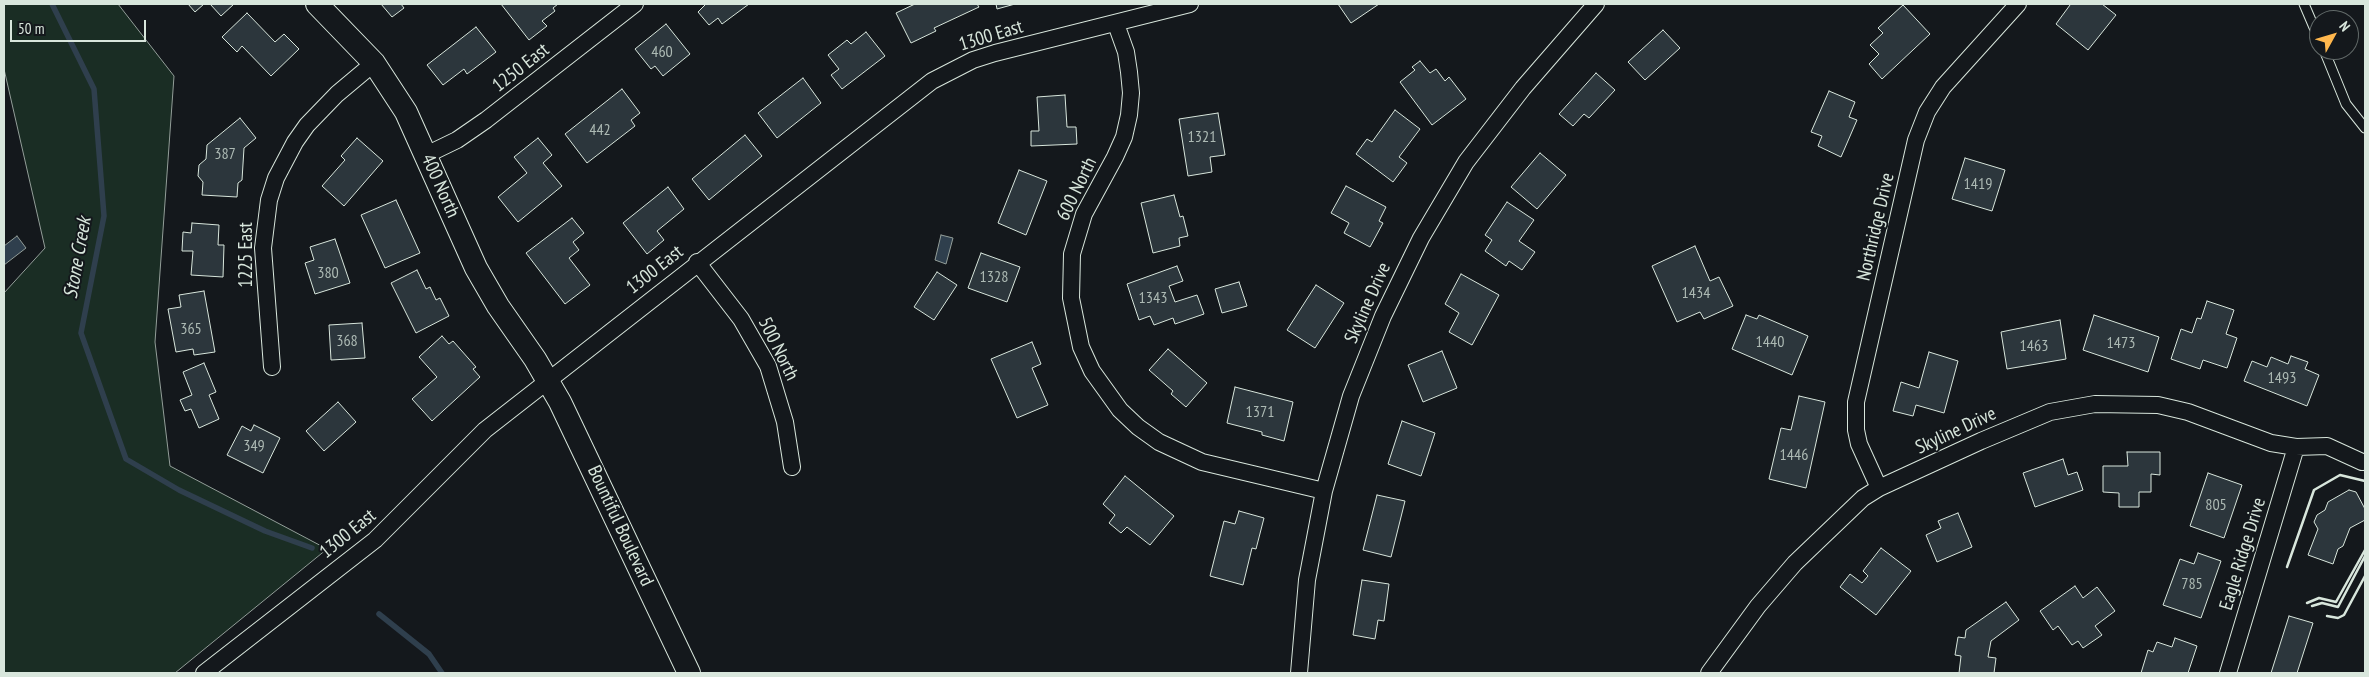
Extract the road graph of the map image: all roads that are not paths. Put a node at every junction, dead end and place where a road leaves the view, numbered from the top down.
1 (317, 4) edge
2 (635, 4) edge
3 (1190, 4) edge
4 (1596, 4) edge
5 (2018, 4) edge
6 (2304, 4) edge
7 (2309, 16) edge
8 (1116, 24) junction
9 (2328, 60) edge
10 (374, 63) junction
11 (2365, 128) edge
12 (426, 155) junction
13 (697, 262) junction
14 (272, 367) dead end
15 (548, 380) junction
16 (2296, 447) junction
17 (2364, 463) edge
18 (792, 467) dead end
19 (1879, 488) junction
20 (1324, 491) junction
21 (204, 673) edge
22 (689, 673) edge
23 (1299, 673) edge
24 (1709, 673) edge
25 (2228, 673) edge

1 - 10 main road, 400 North
2 - 12 street, 1250 East
3 - 8 street, 1300 East
4 - 20 street, Skyline Drive
5 - 19 street, Northridge Drive
6 - 7 lane
8 - 13 street, 1300 East
8 - 20 street, 600 North
9 - 11 lane
10 - 12 main road, 400 North
10 - 14 street, 1225 East
12 - 15 main road, 400 North
13 - 15 street, 1300 East
13 - 18 street, 500 North
15 - 21 street, 1300 East
15 - 22 main road, Bountiful Boulevard
16 - 17 street, Skyline Drive
16 - 19 street, Skyline Drive
16 - 25 street, Eagle Ridge Drive
19 - 24 street, Skyline Drive
20 - 23 street, Skyline Drive

